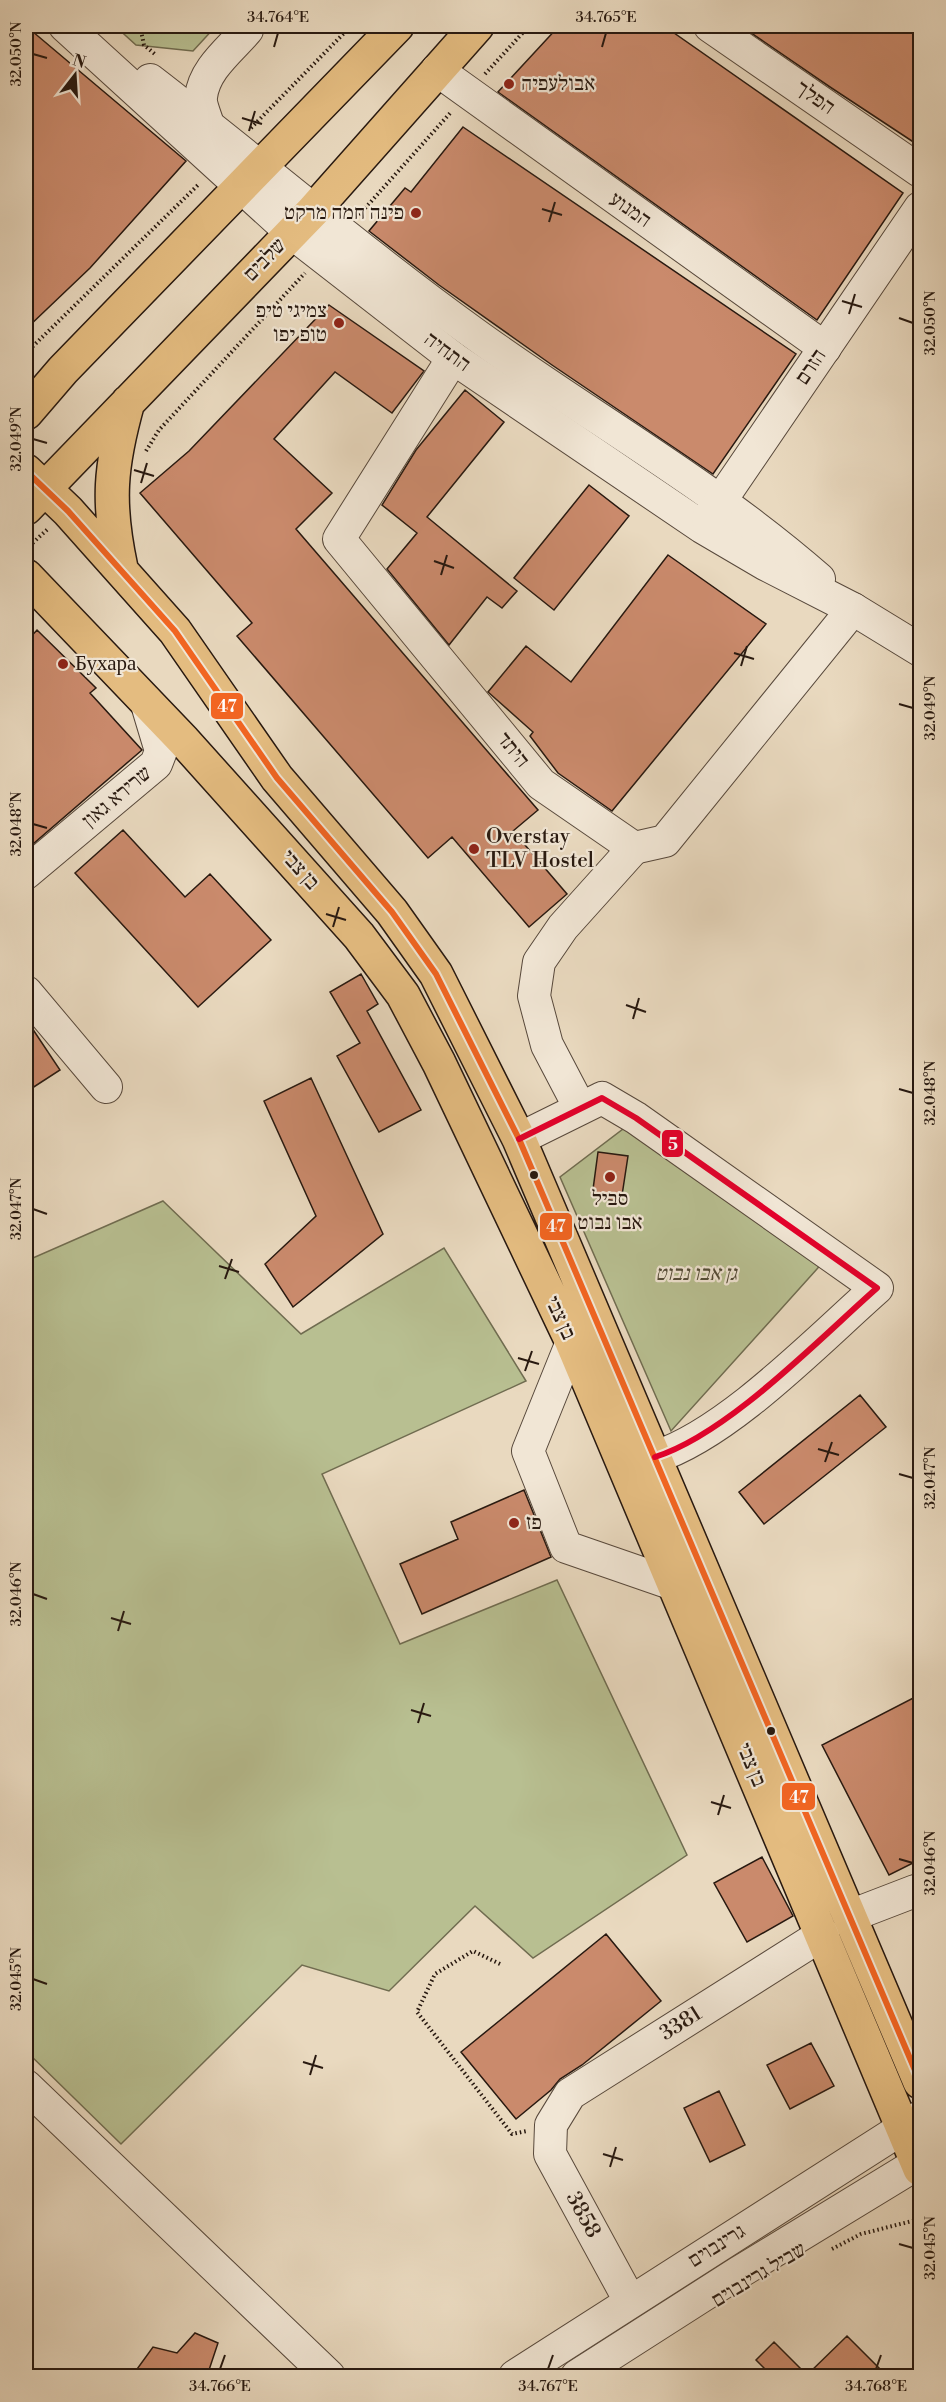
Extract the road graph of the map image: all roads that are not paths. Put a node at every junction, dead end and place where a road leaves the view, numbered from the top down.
1 (397, 26) edge
2 (477, 26) edge
3 (710, 26) edge
4 (242, 28) edge
5 (73, 32) edge
6 (437, 70) junction
7 (145, 76) junction
8 (208, 125) junction
9 (225, 155) junction
10 (921, 171) edge
11 (250, 176) junction
12 (921, 208) edge
13 (302, 222) junction
14 (825, 348) junction
15 (453, 358) junction
16 (63, 370) junction
17 (26, 383) edge
18 (128, 400) junction
19 (26, 413) edge
20 (32, 489) edge
21 (711, 514) junction
22 (121, 568) junction
23 (26, 576) edge
24 (39, 599) edge
25 (853, 609) junction
26 (921, 650) edge
27 (146, 700) junction
28 (634, 848) junction
29 (26, 873) edge
30 (26, 992) edge
31 (106, 1087) dead end
32 (580, 1108) junction
33 (519, 1139) junction
34 (572, 1342) junction
35 (655, 1457) junction
36 (673, 1584) junction
37 (921, 1894) edge
38 (850, 1916) junction
39 (823, 1934) junction
40 (894, 2023) junction
41 (921, 2045) edge
42 (921, 2082) edge
43 (26, 2086) edge
44 (911, 2122) edge
45 (550, 2125) joint
46 (920, 2165) edge
47 (630, 2301) junction
48 (329, 2376) edge
49 (515, 2376) edge
50 (577, 2376) edge

1 - 11 main road
2 - 6 main road, שלבים
3 - 10 street, הפלך
4 - 7 street
4 - 8 street
5 - 7 street, התחיה
5 - 9 street, התחיה
6 - 13 main road, שלבים
6 - 14 street, המנוע
7 - 8 street, התחיה
8 - 9 street, התחיה
9 - 11 street, התחיה
11 - 13 street, התחיה
11 - 16 main road
12 - 14 street, הזרם
13 - 15 street, התחיה
13 - 18 main road, שלבים
13 - 21 street, התחיה
14 - 21 street, הזרם
15 - 21 street, התחיה
15 - 28 street, היתד
16 - 17 main road
16 - 19 main road
18 - 20 main road, שלבים
18 - 22 main road
20 - 22 main road, בן צבי
21 - 25 street, התחיה
22 - 33 main road, בן צבי
23 - 24 main road, בן צבי
24 - 27 main road, בן צבי
25 - 26 street, התחיה
25 - 28 street
27 - 29 street, שרירא גאון
27 - 34 main road, בן צבי
28 - 32 street
30 - 31 street
32 - 33 street
32 - 35 street
33 - 35 main road, בן צבי
34 - 36 main road, בן צבי
34 - 36 street
35 - 38 main road, בן צבי
36 - 39 main road, בן צבי
37 - 38 street
38 - 40 main road, בן צבי
39 - 44 main road, בן צבי
39 - 45 street, 3381
40 - 41 main road
40 - 42 main road, בן צבי
43 - 48 street
44 - 46 main road, בן צבי
44 - 47 street, גרינבוים
45 - 47 street, 3858
46 - 50 street, גרינבוים
47 - 49 street, גרינבוים

